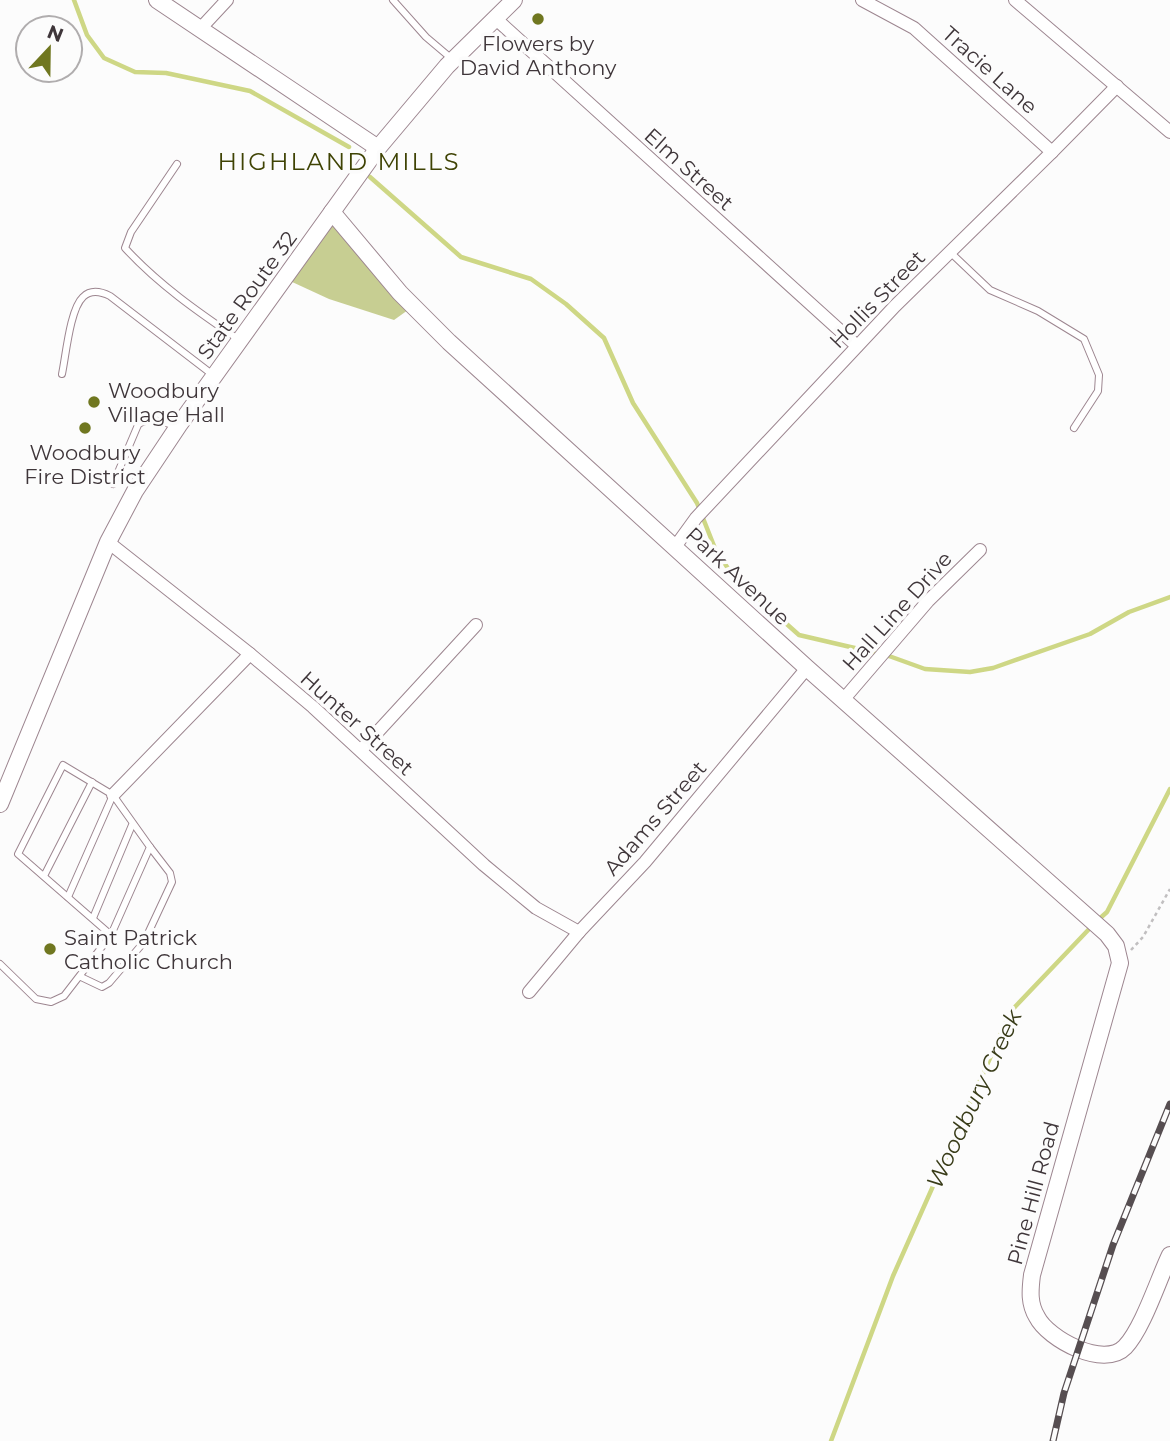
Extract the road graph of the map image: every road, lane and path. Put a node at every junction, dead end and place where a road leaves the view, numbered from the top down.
1 (157, 0) edge
2 (227, 0) edge
3 (393, 0) edge
4 (514, 0) edge
5 (862, 0) edge
6 (1015, 0) edge
7 (496, 19) junction
8 (200, 29) junction
9 (453, 60) junction
10 (1117, 86) junction
11 (1170, 132) edge
12 (378, 148) junction
13 (1052, 152) junction
14 (177, 164) dead end
15 (332, 212) junction
16 (950, 252) junction
17 (240, 340) junction
18 (857, 346) junction
19 (62, 374) dead end
20 (214, 376) junction
21 (178, 427) junction
22 (1074, 428) dead end
23 (113, 484) dead end
24 (108, 542) junction
25 (675, 547) junction
26 (981, 550) dead end
27 (476, 625) dead end
28 (250, 654) junction
29 (807, 668) junction
30 (843, 700) junction
31 (361, 750) junction
32 (92, 782) junction
33 (113, 795) junction
34 (0, 804) edge
35 (132, 825) junction
36 (150, 847) junction
37 (44, 876) junction
38 (1170, 889) edge
39 (68, 897) junction
40 (93, 918) junction
41 (579, 932) junction
42 (111, 935) junction
43 (1119, 963) junction
44 (0, 964) edge
45 (81, 978) junction
46 (529, 992) dead end
47 (1170, 1255) edge

1 - 8 street
2 - 8 street
3 - 9 lane
4 - 7 street, State Route 32
5 - 13 street, Tracie Lane
6 - 10 street
7 - 9 street, State Route 32
7 - 18 street, Elm Street
8 - 12 street
9 - 12 street, State Route 32
10 - 11 street
10 - 13 street, Hollis Street
12 - 15 street, State Route 32
13 - 16 street, Hollis Street
14 - 17 lane
15 - 17 street, State Route 32
15 - 25 street, Park Avenue
16 - 18 street, Hollis Street
16 - 22 lane
17 - 20 street, State Route 32
18 - 25 street, Hollis Street
19 - 20 lane
20 - 21 street, State Route 32
21 - 23 lane
21 - 24 street, State Route 32
24 - 28 street, Hunter Street
24 - 34 street, State Route 32
25 - 29 street, Park Avenue
26 - 30 street, Hall Line Drive
27 - 31 street
28 - 31 street, Hunter Street
28 - 33 street
29 - 30 street, Park Avenue
29 - 41 street, Adams Street
30 - 43 street, Park Avenue
31 - 41 street, Hunter Street
32 - 33 lane
32 - 37 lane
32 - 37 lane
33 - 35 lane
33 - 39 lane
35 - 36 lane
35 - 40 lane
36 - 42 lane
36 - 45 lane
37 - 39 lane
38 - 43 path
39 - 40 lane
40 - 42 lane
41 - 46 street, Adams Street
42 - 45 lane
43 - 47 street, Pine Hill Road
44 - 45 lane

